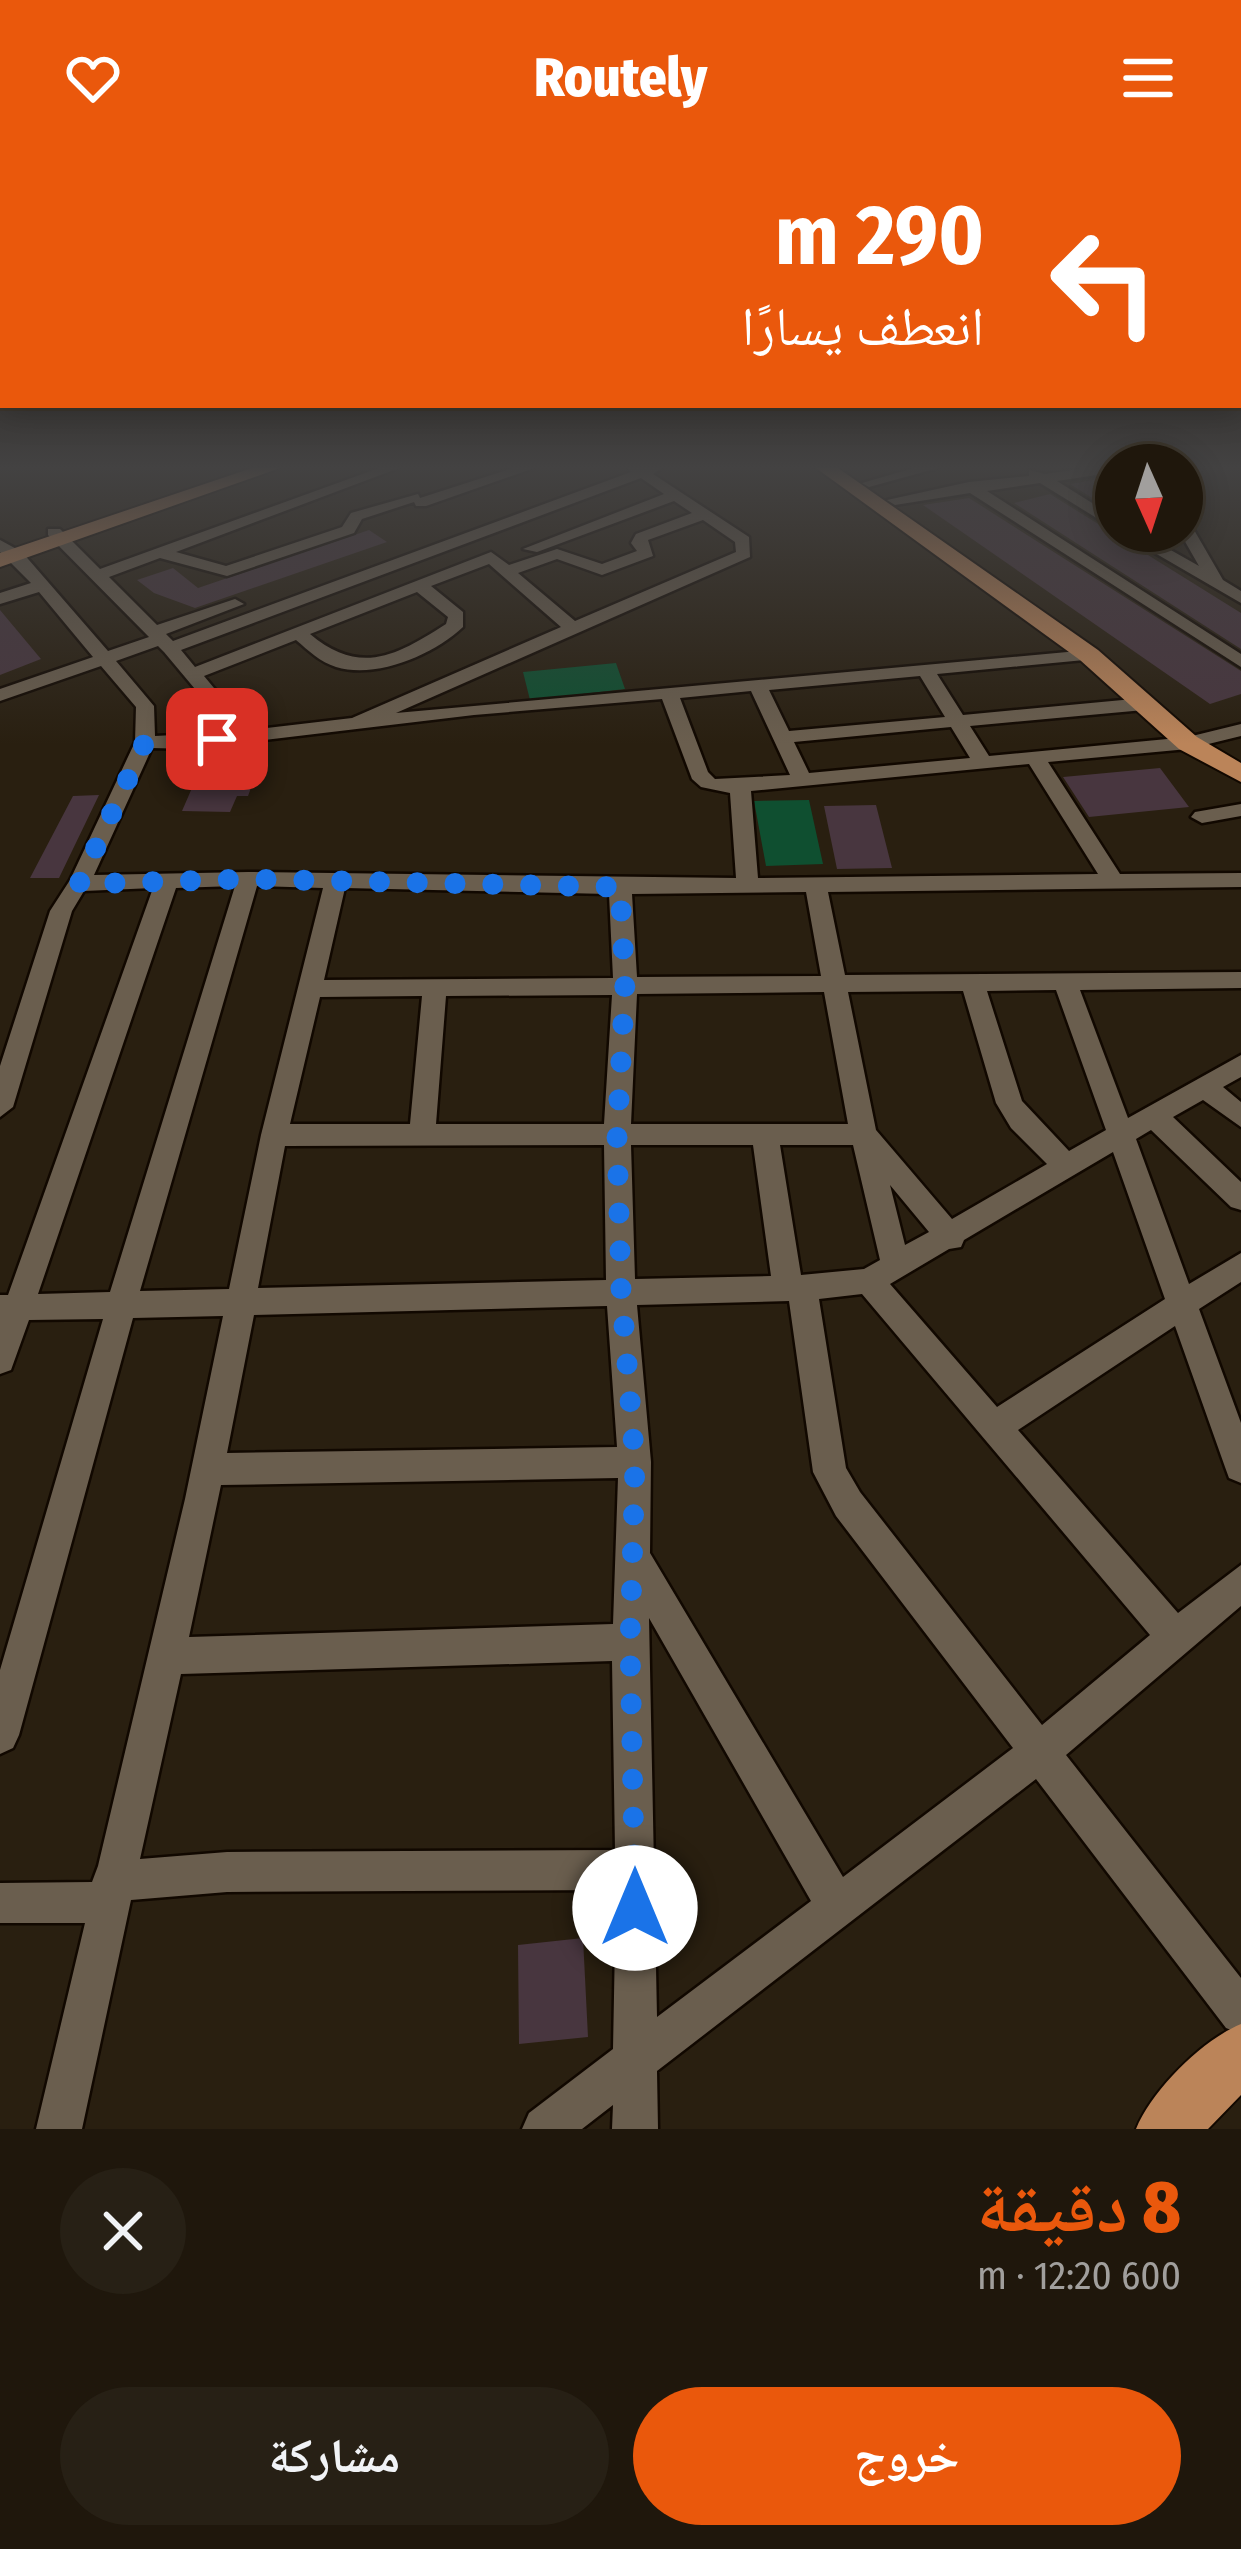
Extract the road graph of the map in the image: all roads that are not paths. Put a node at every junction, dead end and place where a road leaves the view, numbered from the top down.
1 (13, 560) edge
2 (84, 560) edge
3 (137, 560) edge
4 (192, 560) edge
5 (261, 560) edge
6 (374, 560) edge
7 (400, 560) edge
8 (493, 560) edge
9 (511, 560) edge
10 (521, 560) edge
11 (576, 560) edge
12 (629, 560) edge
13 (730, 560) edge
14 (955, 560) edge
15 (983, 560) edge
16 (1084, 560) edge
17 (1148, 560) edge
18 (1173, 560) edge
19 (1203, 560) edge
20 (1144, 561) dead end
21 (498, 564) junction
22 (1124, 567) dead end
23 (1104, 573) junction
24 (98, 574) junction
25 (1216, 583) junction
26 (40, 586) junction
27 (420, 586) junction
28 (1241, 598) edge
29 (0, 599) edge
30 (574, 630) junction
31 (299, 634) junction
32 (162, 640) junction
33 (1089, 655) junction
34 (102, 658) junction
35 (1241, 662) edge
36 (924, 668) junction
37 (193, 674) junction
38 (757, 685) junction
39 (669, 693) junction
40 (0, 695) edge
41 (1144, 704) junction
42 (956, 720) junction
43 (347, 728) junction
44 (1241, 730) edge
45 (244, 736) junction
46 (784, 737) junction
47 (1200, 740) junction
48 (145, 742) junction
49 (1241, 756) edge
50 (1035, 758) junction
51 (983, 763) junction
52 (1241, 774) edge
53 (803, 781) junction
54 (740, 788) junction
55 (1241, 810) edge
56 (1202, 817) dead end
57 (248, 879) junction
58 (167, 880) junction
59 (336, 880) junction
60 (1241, 880) edge
61 (1113, 881) junction
62 (79, 884) junction
63 (747, 884) junction
64 (816, 885) junction
65 (620, 887) junction
66 (1241, 980) edge
67 (972, 981) junction
68 (1065, 981) junction
69 (834, 982) junction
70 (625, 983) junction
71 (435, 988) junction
72 (309, 989) junction
73 (1241, 1065) edge
74 (6, 1077) edge
75 (1204, 1086) junction
76 (0, 1107) edge
77 (1154, 1116) junction
78 (1241, 1118) edge
79 (1122, 1133) junction
80 (422, 1134) junction
81 (863, 1134) junction
82 (274, 1135) junction
83 (765, 1135) junction
84 (617, 1138) junction
85 (1069, 1168) junction
86 (1241, 1199) edge
87 (951, 1238) junction
88 (1241, 1266) edge
89 (883, 1274) junction
90 (795, 1288) junction
91 (621, 1289) junction
92 (244, 1302) junction
93 (1181, 1306) junction
94 (120, 1307) junction
95 (9, 1308) edge
96 (0, 1360) edge
97 (997, 1425) junction
98 (635, 1462) junction
99 (1241, 1467) edge
100 (206, 1468) junction
101 (635, 1561) junction
102 (1241, 1583) edge
103 (1177, 1639) junction
104 (630, 1642) junction
105 (166, 1656) junction
106 (0, 1735) edge
107 (1038, 1753) junction
108 (636, 1870) junction
109 (110, 1892) junction
110 (0, 1904) edge
111 (838, 1908) junction
112 (1241, 2012) edge
113 (1241, 2053) edge
114 (633, 2062) junction
115 (59, 2129) edge
116 (545, 2129) edge
117 (635, 2129) edge
118 (1166, 2129) edge

1 - 26 street
2 - 24 street
3 - 24 street
4 - 5 street
6 - 32 street
7 - 32 street
8 - 21 street
9 - 21 street
10 - 21 street
11 - 12 street
13 - 30 street
14 - 33 main road
15 - 47 main road
16 - 23 street
17 - 20 street
18 - 25 street
19 - 25 street
21 - 27 street
21 - 30 street
22 - 23 street
23 - 35 street
24 - 32 street
25 - 28 street
26 - 29 street
26 - 34 street
27 - 31 street
27 - 31 street
30 - 43 street
31 - 37 street
32 - 34 street
32 - 37 street
33 - 36 street
33 - 41 main road
34 - 40 street
34 - 48 street
36 - 38 street
36 - 42 street
37 - 45 street
38 - 39 street
38 - 46 street
39 - 43 street
39 - 54 street
41 - 42 street
41 - 47 main road
42 - 46 street
42 - 51 street
43 - 45 street
44 - 47 street
45 - 48 street
46 - 53 street
47 - 49 main road
47 - 50 street
47 - 52 main road
48 - 62 street
50 - 51 street
50 - 61 street
51 - 53 street
53 - 54 street
54 - 63 street
55 - 56 street
57 - 58 street
57 - 59 street
57 - 94 street
58 - 62 street
58 - 95 street
59 - 65 street
59 - 72 street
60 - 61 street
61 - 64 street
62 - 74 street
63 - 64 street
63 - 65 street
64 - 69 street
65 - 70 street
66 - 68 street
67 - 68 street
67 - 69 street
67 - 85 street
68 - 79 street
69 - 70 street
69 - 81 street
70 - 71 street
70 - 84 street
71 - 72 street
71 - 80 street
72 - 82 street
73 - 75 street
74 - 76 street
75 - 77 street
75 - 78 street
77 - 79 street
77 - 86 street
79 - 85 street
79 - 93 street
80 - 82 street
80 - 84 street
81 - 83 street
81 - 87 street
81 - 89 street
82 - 92 street
83 - 84 street
83 - 90 street
84 - 91 street
85 - 87 street
87 - 89 street
88 - 93 street
89 - 90 street
89 - 97 street
90 - 91 street
90 - 107 street
91 - 92 street
91 - 98 street
92 - 94 street
92 - 100 street
93 - 97 street
93 - 99 street
94 - 95 street
94 - 106 street
95 - 96 street
97 - 103 street
98 - 100 street
98 - 101 street
100 - 105 street
101 - 104 street
101 - 111 street
102 - 103 street
103 - 107 street
104 - 105 street
104 - 108 street
105 - 109 street
107 - 111 street
107 - 112 street
108 - 109 street
108 - 114 street
109 - 110 street
109 - 115 street
111 - 114 street
113 - 118 main road
114 - 116 street
114 - 117 street

